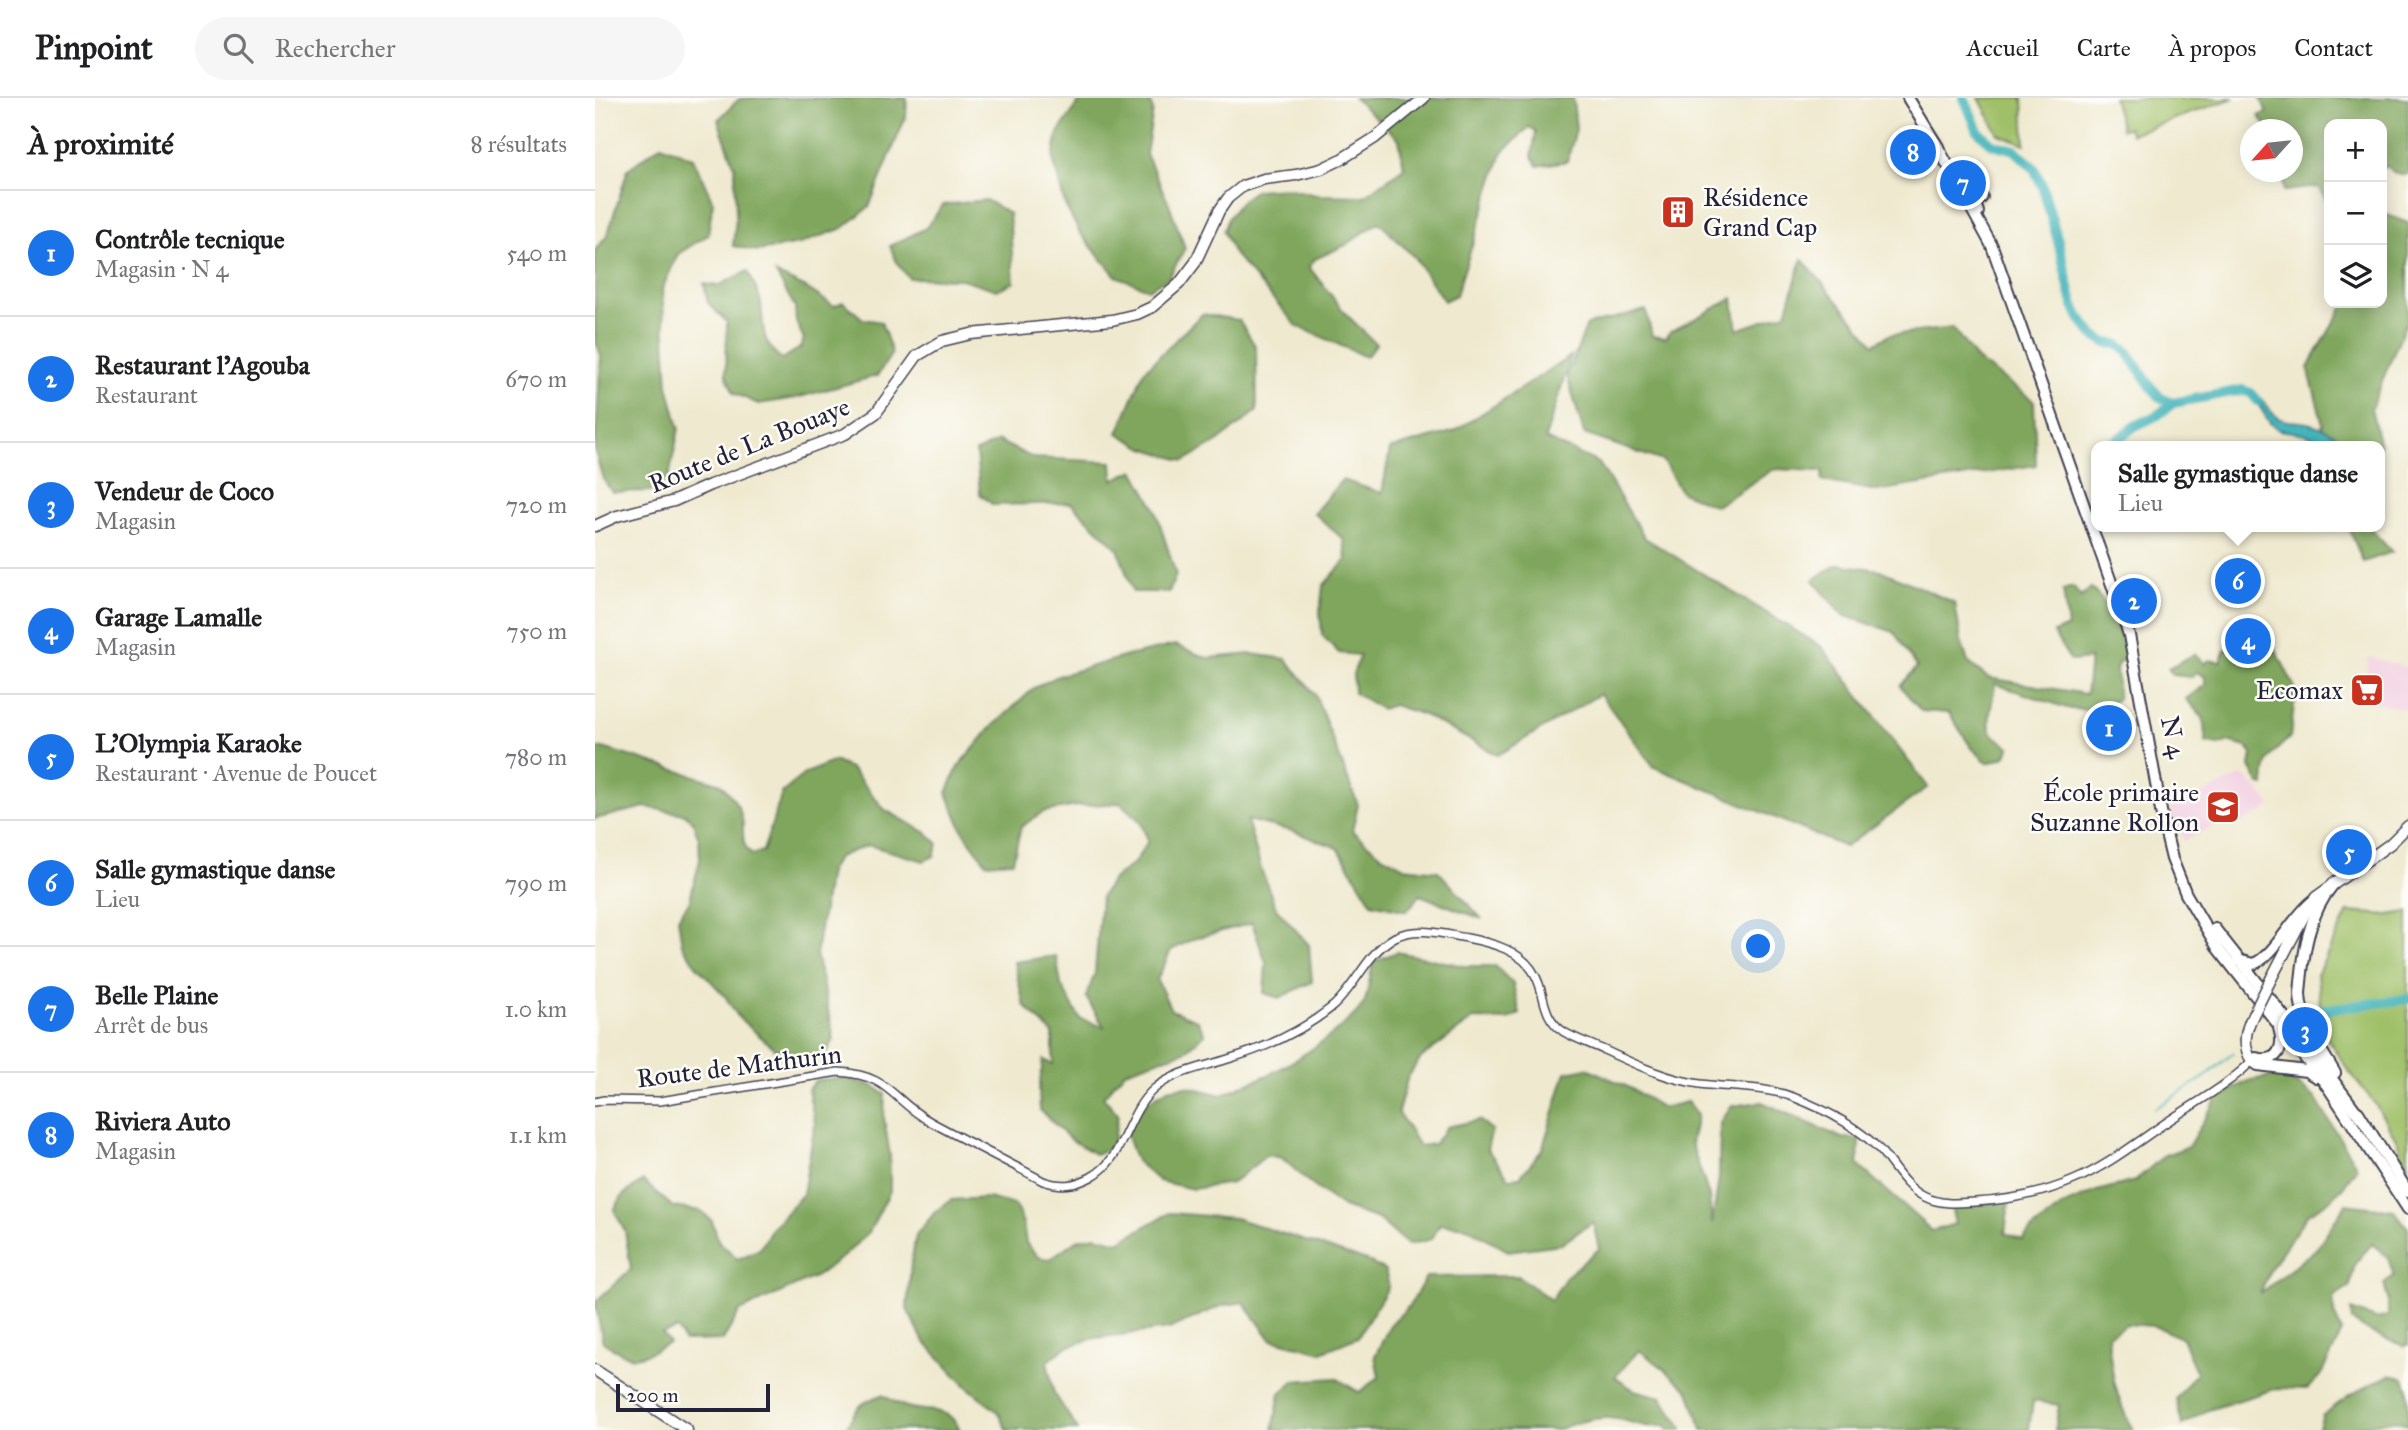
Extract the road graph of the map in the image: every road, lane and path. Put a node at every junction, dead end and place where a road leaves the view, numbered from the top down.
1 (1424, 98) edge
2 (1907, 98) edge
3 (1935, 142) junction
4 (2091, 519) edge
5 (2091, 525) edge
6 (595, 526) edge
7 (2093, 532) edge
8 (2095, 532) edge
9 (2408, 826) edge
10 (2334, 883) joint
11 (2315, 906) junction
12 (2294, 928) junction
13 (2305, 944) junction
14 (2238, 960) junction
15 (2278, 1025) junction
16 (2251, 1057) junction
17 (595, 1102) edge
18 (2346, 1113) junction
19 (2361, 1118) junction
20 (2408, 1192) edge
21 (2408, 1209) edge
22 (595, 1370) edge
23 (687, 1430) edge

1 - 6 main road, Route de La Bouaye
2 - 3 highway, N 4
3 - 4 highway, N 4 / N 4
3 - 5 highway, N 4
7 - 15 highway, N 4
8 - 14 highway, N 4 / N 4
9 - 10 main road
10 - 11 highway
11 - 12 highway
11 - 12 main road
11 - 13 highway
12 - 13 highway
12 - 14 highway
12 - 16 main road, bridge
13 - 19 highway
14 - 19 highway, N 4
15 - 16 highway
15 - 18 highway, N 4
16 - 17 street, Route de Mathurin
16 - 18 highway
18 - 21 highway, N 4
19 - 20 highway
22 - 23 main road

